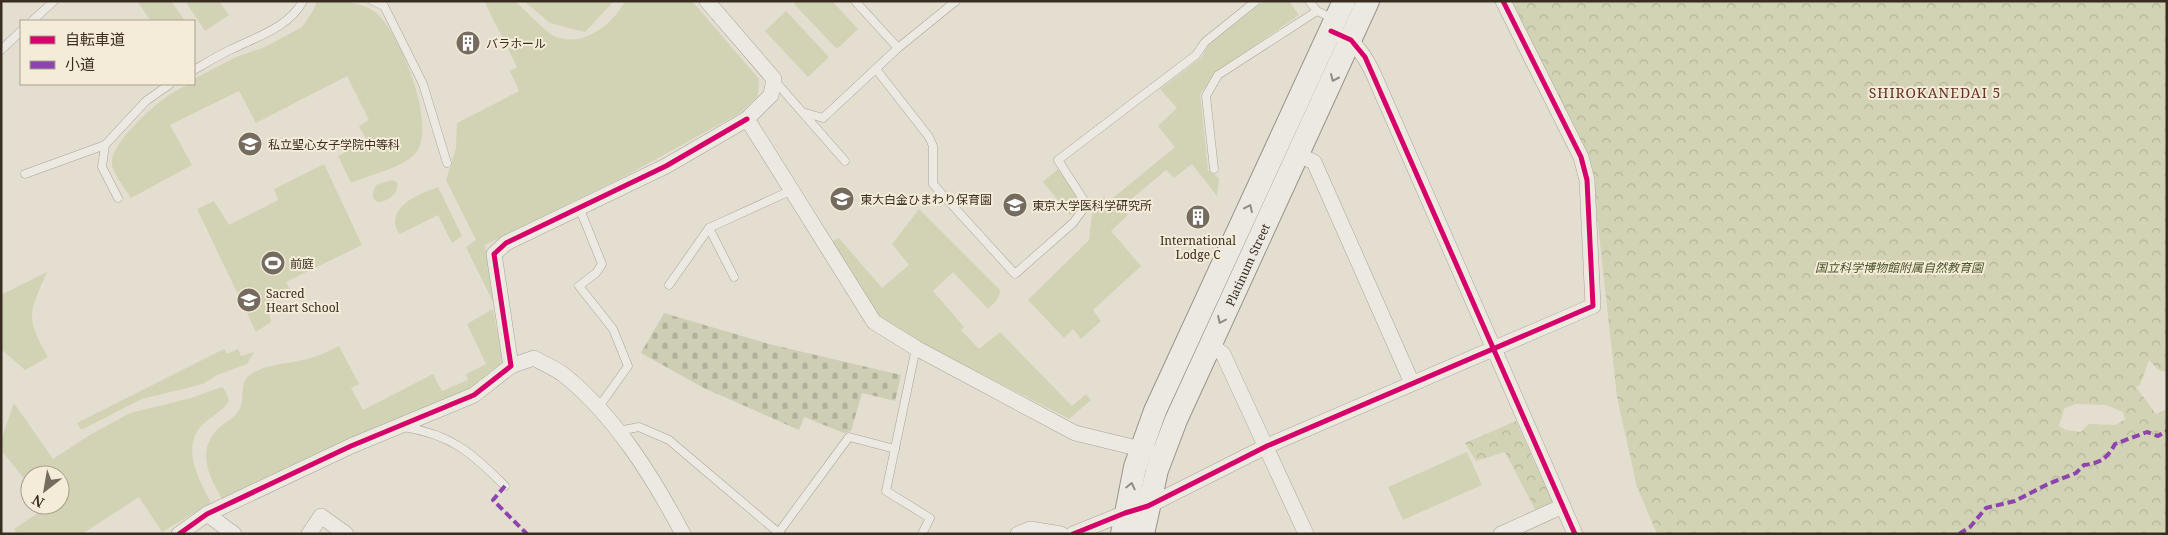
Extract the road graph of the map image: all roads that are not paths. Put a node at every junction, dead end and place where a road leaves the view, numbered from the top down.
1 (54, 1) edge
2 (303, 1) edge
3 (373, 1) edge
4 (707, 1) edge
5 (855, 1) edge
6 (956, 1) edge
7 (1256, 1) edge
8 (1309, 1) edge
9 (1368, 1) edge
10 (1503, 1) edge
11 (33, 20) edge
12 (1336, 21) edge
13 (20, 32) edge
14 (898, 48) junction
15 (1, 50) edge
16 (195, 69) edge
17 (876, 69) junction
18 (774, 80) junction
19 (169, 85) edge
20 (802, 112) junction
21 (747, 119) junction
22 (105, 145) junction
23 (1299, 155) junction
24 (845, 161) dead end
25 (447, 163) dead end
26 (1214, 169) dead end
27 (25, 174) dead end
28 (792, 190) junction
29 (118, 198) dead end
30 (579, 207) junction
31 (709, 228) junction
32 (734, 277) dead end
33 (668, 285) dead end
34 (1210, 344) junction
35 (916, 348) junction
36 (1493, 349) junction
37 (511, 366) junction
38 (1412, 383) junction
39 (598, 408) junction
40 (398, 427) junction
41 (618, 430) junction
42 (1267, 446) junction
43 (894, 449) junction
44 (1140, 451) junction
45 (1163, 453) junction
46 (506, 486) dead end
47 (1148, 506) junction
48 (1562, 506) junction
49 (207, 514) junction
50 (1123, 523) edge
51 (779, 533) edge
52 (179, 534) edge
53 (234, 534) edge
54 (309, 534) edge
55 (346, 534) edge
56 (683, 534) edge
57 (922, 534) edge
58 (1018, 534) edge
59 (1061, 534) edge
60 (1073, 534) edge
61 (1143, 534) edge
62 (1306, 534) edge
63 (1501, 534) edge
64 (1575, 534) edge

1 - 11 lane
2 - 16 lane
3 - 25 lane
4 - 18 street
5 - 14 lane
6 - 14 lane
7 - 17 lane
8 - 12 lane
9 - 12 main road, Platinum Street
10 - 36 street
12 -> 23 main road, Platinum Street
12 - 26 lane
12 - 36 street
44 -> 12 main road, Platinum Street
13 - 15 lane
14 - 17 lane
17 - 20 lane
18 - 20 lane
18 - 21 street
19 - 22 lane
20 - 24 lane
21 - 28 street
21 - 30 street
22 - 27 lane
22 - 29 lane
23 -> 34 main road, Platinum Street
23 - 38 street
28 - 31 lane
28 - 35 street
30 - 37 street
30 - 39 lane
31 - 32 lane
31 - 33 lane
34 - 42 street
34 - 45 main road, Platinum Street
35 - 43 lane
35 - 44 street
36 - 38 street
36 - 48 street
37 - 39 street
37 - 40 street
38 - 42 street
39 - 41 street
40 - 46 lane
40 - 49 street
41 - 51 lane
41 - 56 street
42 - 47 street
42 - 62 street
43 - 51 lane
43 - 57 lane
44 - 45 street
50 -> 44 main road, Platinum Street
45 - 47 main road, Platinum Street
47 - 50 street
47 - 61 main road, Platinum Street
48 - 63 street
48 - 64 street
49 - 52 street
49 - 53 street
50 - 60 street
54 - 55 street
58 - 59 street

